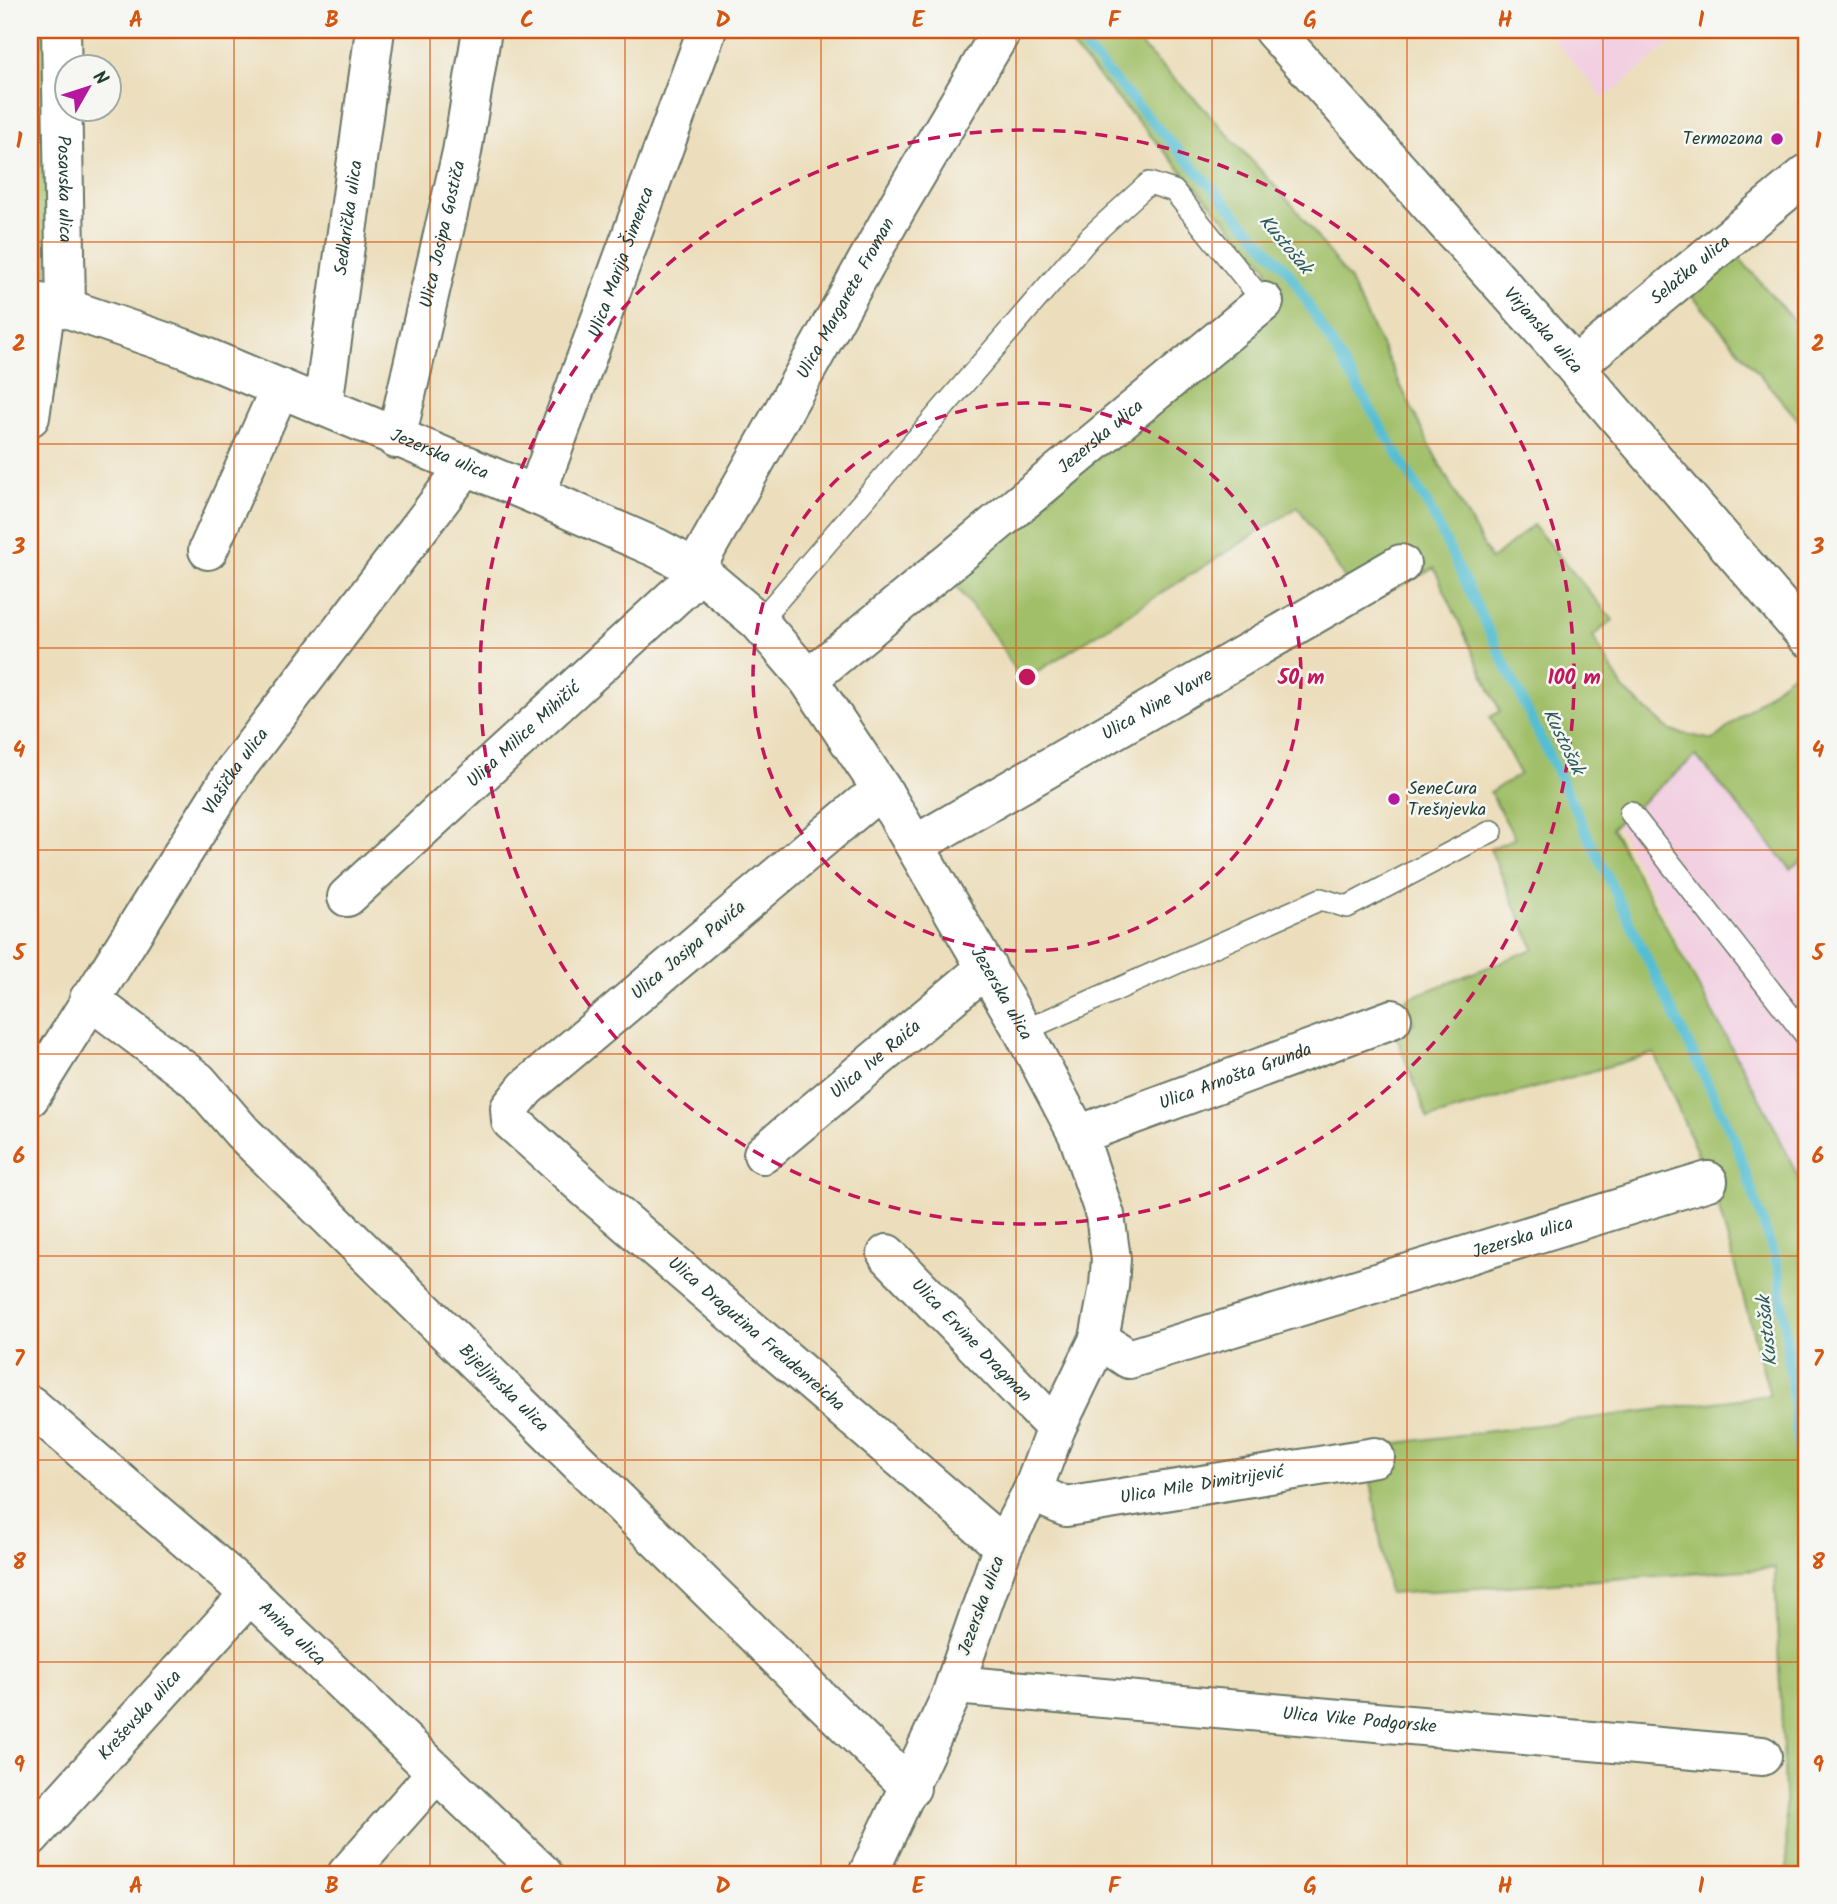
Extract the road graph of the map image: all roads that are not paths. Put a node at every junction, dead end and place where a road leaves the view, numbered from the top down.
1 (61, 30) edge
2 (374, 30) edge
3 (482, 30) edge
4 (707, 30) edge
5 (1002, 30) edge
6 (1273, 30) edge
7 (1807, 174) edge
8 (1264, 302) joint
9 (47, 304) edge
10 (1575, 366) junction
11 (280, 388) junction
12 (323, 405) junction
13 (30, 417) edge
14 (397, 439) junction
15 (467, 466) junction
16 (536, 495) junction
17 (208, 550) dead end
18 (1401, 564) dead end
19 (695, 568) junction
20 (759, 622) junction
21 (1807, 637) edge
22 (808, 679) junction
23 (884, 793) junction
24 (1630, 812) dead end
25 (1492, 831) dead end
26 (915, 845) junction
27 (347, 897) dead end
28 (987, 967) junction
29 (89, 999) junction
30 (1392, 1019) dead end
31 (1023, 1031) junction
32 (1807, 1037) edge
33 (30, 1097) edge
34 (511, 1121) joint
35 (1078, 1135) junction
36 (763, 1154) dead end
37 (1708, 1181) dead end
38 (887, 1254) dead end
39 (1099, 1339) junction
40 (30, 1405) edge
41 (1056, 1428) junction
42 (1375, 1457) dead end
43 (1032, 1492) junction
44 (1003, 1546) junction
45 (250, 1594) junction
46 (955, 1685) junction
47 (1762, 1756) dead end
48 (435, 1774) junction
49 (911, 1788) junction
50 (30, 1838) edge
51 (881, 1872) edge
52 (347, 1874) edge
53 (543, 1874) edge

1 - 9 street, Posavska ulica
2 - 12 street, Sedlarička ulica
3 - 14 street, Ulica Josipa Gostiča
4 - 16 street, Ulica Marija Šimenca
5 - 19 street, Ulica Margarete Froman
6 - 10 street, Virjanska ulica
7 - 10 street, Selačka ulica
8 - 20 lane
8 - 22 street, Jezerska ulica
9 - 11 street, Jezerska ulica
9 - 13 street, Posavska ulica
10 - 21 street, Virjanska ulica
11 - 12 street, Jezerska ulica
11 - 17 street
12 - 14 street, Jezerska ulica
14 - 15 street, Jezerska ulica
15 - 16 street, Jezerska ulica
15 - 29 street, Vlašička ulica
16 - 19 street, Jezerska ulica
18 - 26 street, Ulica Nine Vavre
19 - 20 street, Jezerska ulica
19 - 27 street, Ulica Milice Mihičić
20 - 22 street, Jezerska ulica
22 - 23 street, Jezerska ulica
23 - 26 street, Jezerska ulica
23 - 34 street, Ulica Josipa Pavića
24 - 32 lane
25 - 31 lane
26 - 28 street, Jezerska ulica
28 - 31 street, Jezerska ulica
28 - 36 street, Ulica Ive Raića
29 - 33 street, Vlašička ulica
29 - 49 street, Bijeljinska ulica
30 - 35 street, Ulica Arnošta Grunda
31 - 35 street, Jezerska ulica
34 - 44 street, Ulica Dragutina Freudenreicha
35 - 39 street, Jezerska ulica
37 - 39 street, Jezerska ulica
38 - 41 street, Ulica Ervine Dragman
39 - 41 street, Jezerska ulica
40 - 45 street, Anina ulica
41 - 43 street, Jezerska ulica
42 - 43 street, Ulica Mile Dimitrijević
43 - 44 street, Jezerska ulica
44 - 46 street, Jezerska ulica
45 - 48 street, Anina ulica
45 - 50 street, Kreševska ulica
46 - 47 street, Ulica Vike Podgorske
46 - 49 street, Jezerska ulica
48 - 52 street
48 - 53 street, Anina ulica
49 - 51 street, Jezerska ulica

